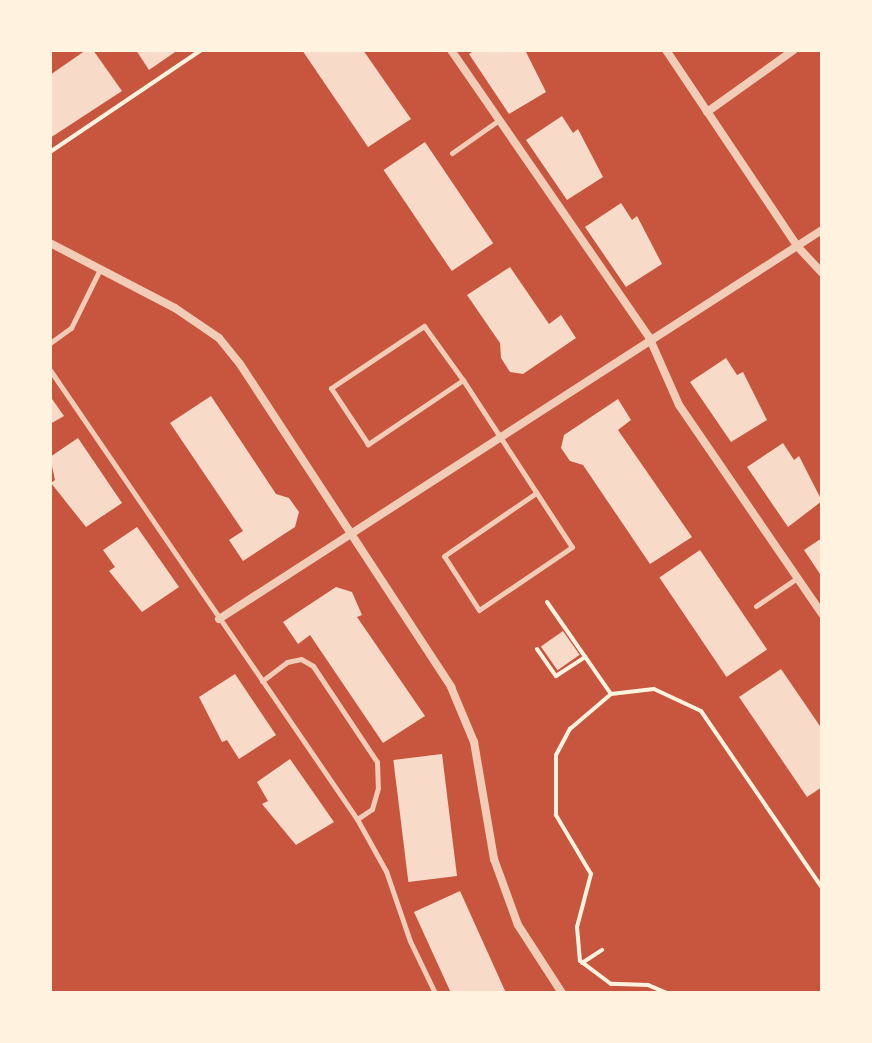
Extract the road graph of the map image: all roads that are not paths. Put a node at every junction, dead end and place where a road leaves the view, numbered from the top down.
1 (451, 50) edge
2 (666, 50) edge
3 (794, 50) edge
4 (707, 112) junction
5 (499, 120) junction
6 (452, 153) dead end
7 (822, 230) edge
8 (50, 243) edge
9 (797, 246) junction
10 (100, 269) junction
11 (822, 273) edge
12 (649, 337) junction
13 (50, 343) edge
14 (50, 370) edge
15 (463, 380) junction
16 (500, 436) junction
17 (536, 493) junction
18 (351, 534) junction
19 (797, 578) junction
20 (756, 606) dead end
21 (822, 614) edge
22 (219, 619) junction
23 (262, 681) junction
24 (357, 819) junction
25 (435, 993) edge
26 (562, 993) edge

1 - 5 street
2 - 4 street
3 - 4 street
4 - 9 street
5 - 6 lane
5 - 12 street
7 - 9 street
8 - 10 street
9 - 11 street
9 - 12 street
10 - 13 lane
10 - 18 street
12 - 16 street
12 - 19 street
14 - 22 lane
15 - 15 lane
15 - 16 lane
16 - 17 lane
16 - 18 street
17 - 17 lane
18 - 22 street
18 - 26 street
19 - 20 lane
19 - 21 street
22 - 23 lane
23 - 24 lane
23 - 24 lane
24 - 25 lane

